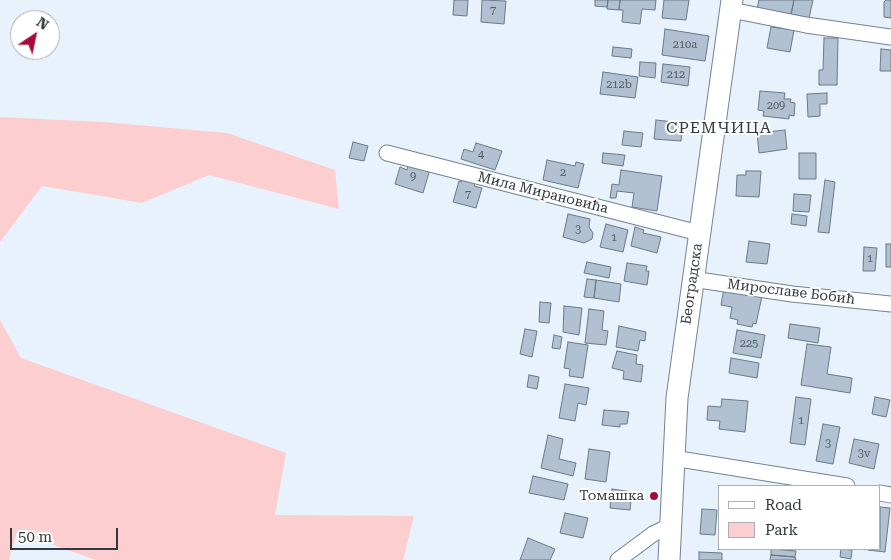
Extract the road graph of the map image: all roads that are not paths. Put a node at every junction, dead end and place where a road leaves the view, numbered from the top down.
1 (731, 5) edge
2 (891, 37) edge
3 (387, 153) dead end
4 (698, 233) junction
5 (692, 279) junction
6 (891, 304) edge
7 (673, 458) junction
8 (841, 485) edge
9 (670, 526) junction
10 (618, 560) edge
11 (669, 560) edge

1 - 2 street, Београдска
1 - 4 main road, Београдска
3 - 4 street, Мила Мирановића
4 - 5 main road, Београдска
5 - 6 street, Мирославе Бобић
5 - 7 main road, Београдска
7 - 8 street
7 - 9 main road, Београдска
9 - 10 street
9 - 11 main road, Београдска

